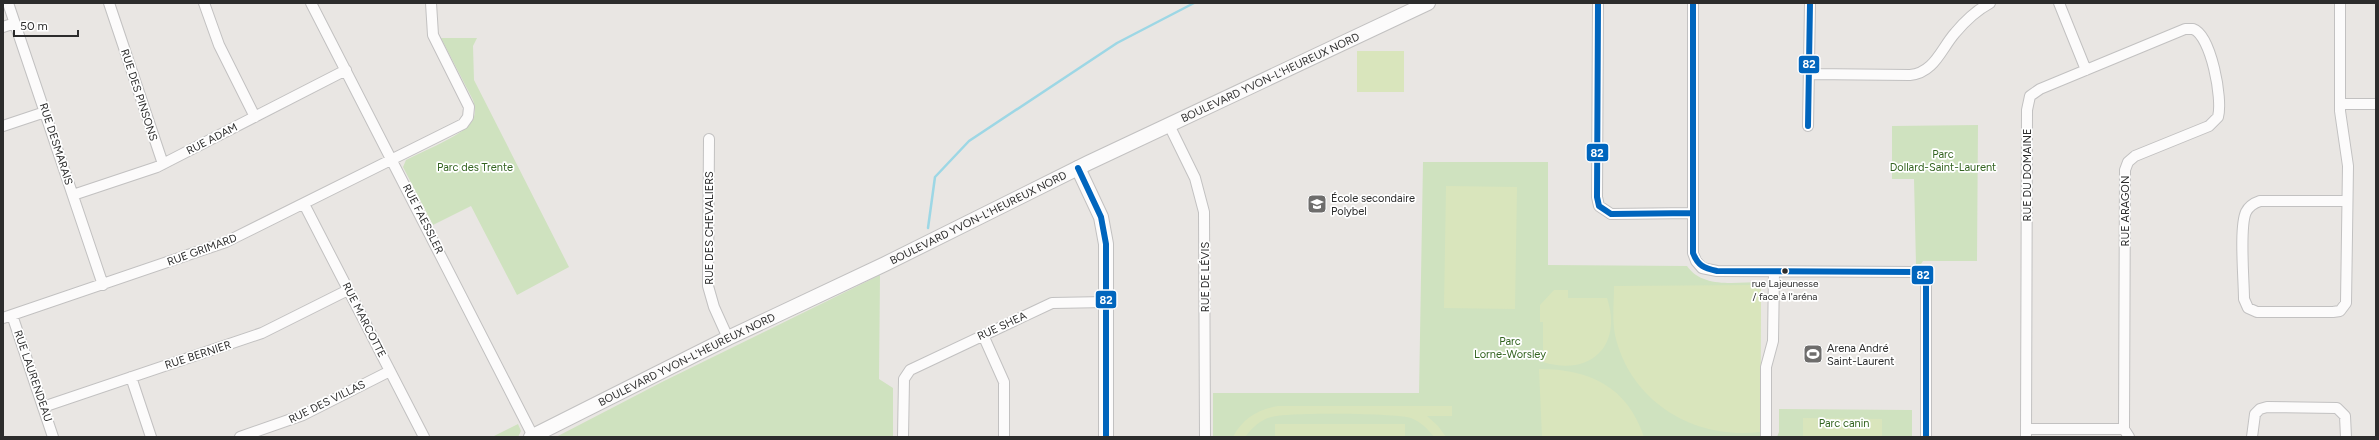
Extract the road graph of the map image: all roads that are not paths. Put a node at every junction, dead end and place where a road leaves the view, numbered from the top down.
1 (8, 3) edge
2 (109, 3) edge
3 (204, 3) edge
4 (311, 3) edge
5 (431, 3) edge
6 (1428, 3) edge
7 (1598, 3) edge
8 (1693, 3) edge
9 (1810, 3) edge
10 (1990, 3) edge
11 (2059, 3) edge
12 (2340, 3) edge
13 (15, 23) junction
14 (3, 27) edge
15 (2197, 30) joint
16 (346, 70) junction
17 (2086, 70) junction
18 (1809, 74) junction
19 (2340, 104) junction
20 (2376, 104) edge
21 (45, 112) junction
22 (255, 117) junction
23 (1169, 125) junction
24 (3, 126) edge
25 (1808, 126) dead end
26 (709, 139) dead end
27 (392, 160) junction
28 (163, 164) junction
29 (1078, 168) junction
30 (73, 195) junction
31 (2347, 201) junction
32 (304, 204) junction
33 (1693, 213) junction
34 (1774, 272) junction
35 (103, 285) junction
36 (348, 290) junction
37 (1107, 302) junction
38 (8, 317) edge
39 (982, 336) junction
40 (728, 338) junction
41 (390, 371) junction
42 (131, 377) junction
43 (43, 407) junction
44 (2026, 433) edge
45 (2126, 433) edge
46 (532, 436) edge
47 (53, 437) edge
48 (151, 437) edge
49 (240, 437) edge
50 (424, 437) edge
51 (903, 437) edge
52 (1004, 437) edge
53 (1106, 437) edge
54 (1205, 437) edge
55 (1766, 437) edge
56 (1926, 437) edge
57 (2252, 437) edge
58 (2346, 437) edge

1 - 13 street, RUE DESMARAIS
2 - 28 street, RUE DES PINSONS
3 - 22 street
4 - 16 street, RUE FAESSLER
5 - 27 street, RUE GRIMARD
6 - 23 street, BOULEVARD YVON-L'HEUREUX NORD
7 - 33 street
8 - 33 street
9 - 18 street
10 - 18 street
11 - 17 street
12 - 19 street
13 - 14 street
13 - 21 street, RUE DESMARAIS
15 - 17 street, RUE DU DOMAINE
15 - 45 street, RUE ARAGON
16 - 22 street, RUE ADAM
16 - 27 street, RUE FAESSLER
17 - 44 street, RUE DU DOMAINE
18 - 25 street
19 - 20 street
19 - 31 street
21 - 24 street
21 - 30 street, RUE DESMARAIS
22 - 28 street, RUE ADAM
23 - 29 street, BOULEVARD YVON-L'HEUREUX NORD
23 - 54 street, RUE DE LÉVIS
26 - 40 street, RUE DES CHEVALIERS
27 - 32 street, RUE GRIMARD
27 - 46 street, RUE FAESSLER
28 - 30 street, RUE ADAM
29 - 37 street
29 - 40 street, BOULEVARD YVON-L'HEUREUX NORD
30 - 35 street, RUE DESMARAIS
31 - 31 street
32 - 35 street, RUE GRIMARD
32 - 36 street, RUE MARCOTTE
33 - 34 street
34 - 55 street
34 - 56 street
35 - 38 street, RUE GRIMARD
36 - 41 street, RUE MARCOTTE
36 - 42 street, RUE BERNIER
37 - 39 street, RUE SHEA
37 - 53 street
38 - 43 street, RUE LAURENDEAU
39 - 51 street, RUE SHEA
39 - 52 street
40 - 46 street, BOULEVARD YVON-L'HEUREUX NORD
41 - 49 street, RUE DES VILLAS
41 - 50 street, RUE MARCOTTE
42 - 43 street, RUE BERNIER
42 - 48 street
43 - 47 street, RUE LAURENDEAU
44 - 45 street
57 - 58 street

